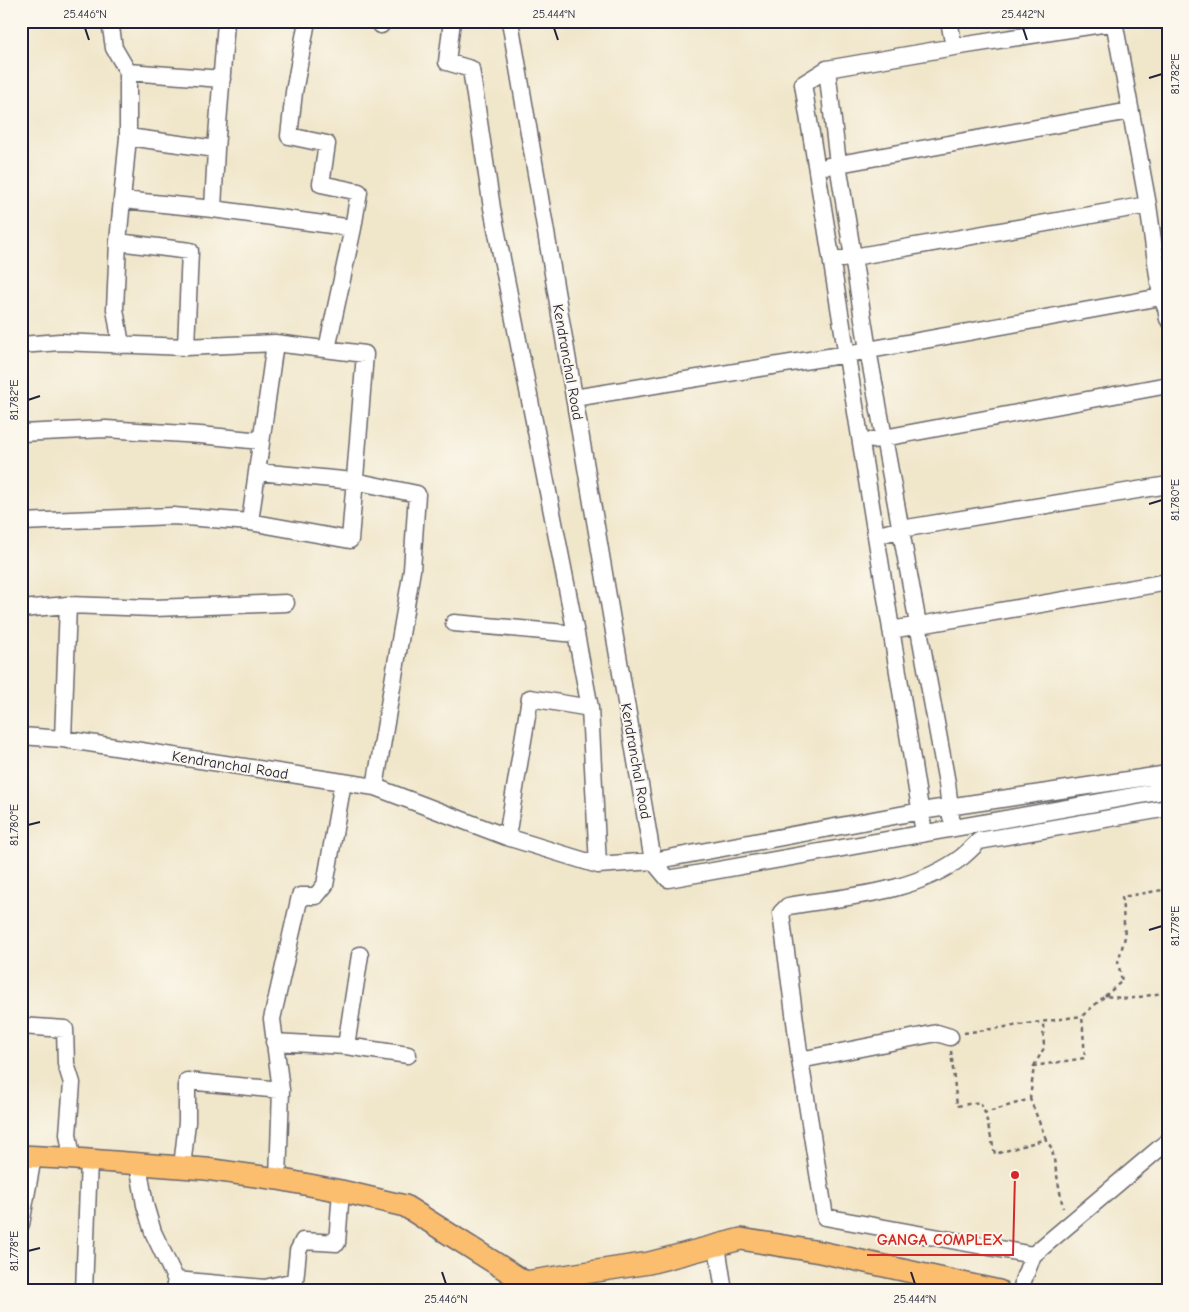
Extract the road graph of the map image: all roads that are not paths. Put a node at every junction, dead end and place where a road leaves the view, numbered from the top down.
1 (110, 21) edge
2 (221, 21) edge
3 (307, 21) edge
4 (452, 21) edge
5 (510, 21) edge
6 (949, 21) edge
7 (1114, 21) edge
8 (226, 22) edge
9 (954, 47) junction
10 (827, 69) junction
11 (128, 72) junction
12 (222, 79) junction
13 (1130, 111) junction
14 (128, 137) junction
15 (216, 149) junction
16 (838, 164) junction
17 (816, 169) junction
18 (123, 200) junction
19 (1148, 205) junction
20 (213, 209) junction
21 (353, 228) junction
22 (118, 242) junction
23 (853, 256) junction
24 (832, 261) junction
25 (1160, 297) junction
26 (1168, 319) edge
27 (275, 343) junction
28 (21, 345) edge
29 (121, 345) junction
30 (186, 347) junction
31 (327, 349) junction
32 (868, 350) junction
33 (846, 354) junction
34 (1168, 385) edge
35 (574, 398) junction
36 (21, 433) edge
37 (883, 438) junction
38 (261, 441) junction
39 (861, 443) junction
40 (258, 472) junction
41 (354, 480) junction
42 (1168, 485) edge
43 (21, 522) edge
44 (250, 522) junction
45 (901, 529) junction
46 (876, 536) junction
47 (1168, 582) edge
48 (286, 603) dead end
49 (68, 605) junction
50 (21, 608) edge
51 (454, 624) dead end
52 (917, 626) junction
53 (891, 630) junction
54 (576, 634) junction
55 (590, 708) junction
56 (21, 736) edge
57 (63, 739) junction
58 (1168, 774) edge
59 (343, 782) junction
60 (375, 787) junction
61 (1168, 790) edge
62 (950, 807) junction
63 (1168, 808) edge
64 (921, 811) junction
65 (953, 828) junction
66 (924, 833) junction
67 (507, 837) junction
68 (653, 861) junction
69 (598, 865) junction
70 (360, 955) dead end
71 (21, 1026) edge
72 (950, 1038) road end
73 (274, 1042) junction
74 (346, 1046) junction
75 (408, 1055) dead end
76 (800, 1060) junction
77 (281, 1090) junction
78 (1168, 1141) edge
79 (27, 1157) edge
80 (81, 1159) junction
81 (138, 1164) junction
82 (182, 1167) junction
83 (278, 1179) junction
84 (341, 1191) junction
85 (21, 1224) edge
86 (717, 1246) junction
87 (1033, 1255) junction
88 (175, 1285) edge
89 (266, 1289) edge
90 (84, 1291) edge
91 (724, 1291) edge
92 (950, 1291) edge
93 (999, 1291) edge
94 (1022, 1291) edge

1 - 11 street
2 - 8 street
3 - 21 street
4 - 54 street
5 - 35 street, Kendranchal Road
6 - 9 street
7 - 9 street
7 - 13 street
8 - 12 street
9 - 10 street
10 - 16 street
10 - 17 street
11 - 12 street
11 - 14 street
12 - 15 street
13 - 16 street
13 - 19 street
14 - 15 street
14 - 18 street
15 - 20 street
16 - 17 street
16 - 23 street
17 - 24 street
18 - 20 street
18 - 22 street
19 - 23 street
19 - 25 street
20 - 21 street
21 - 31 street
22 - 29 street
22 - 30 street
23 - 24 street
23 - 32 street
24 - 33 street
25 - 26 street
25 - 32 street
27 - 30 street
27 - 31 street
27 - 38 street
28 - 29 street
29 - 30 street
31 - 41 street
32 - 33 street
32 - 37 street
33 - 35 street
33 - 39 street
34 - 37 street
35 - 68 street, Kendranchal Road
36 - 38 street
37 - 39 street
37 - 45 street
38 - 40 street
39 - 46 street
40 - 41 street
40 - 44 street
41 - 44 street
41 - 60 street
42 - 45 street
43 - 44 street
45 - 46 street
45 - 52 street
46 - 53 street
47 - 52 street
48 - 49 street
49 - 50 street
49 - 57 street
51 - 54 street
52 - 53 street
52 - 62 street
53 - 64 street
54 - 55 street
55 - 67 street
55 - 69 street
56 - 57 street, Kendranchal Road
57 - 59 street, Kendranchal Road
58 - 62 street
59 - 60 street, Kendranchal Road
59 - 73 street
60 - 67 street, Kendranchal Road
61 - 65 street
62 - 64 street
62 - 65 street
63 - 76 street
64 - 66 street
64 - 68 street
65 - 66 street
66 - 68 street
67 - 69 street, Kendranchal Road
68 - 69 street, Kendranchal Road
70 - 74 street
71 - 80 street
72 - 76 street
73 - 74 street
73 - 77 street
74 - 75 street
76 - 87 street
77 - 82 street
77 - 83 street
78 - 87 street
79 - 80 main road
79 - 85 street
80 - 81 main road
80 - 90 street
81 - 82 main road
81 - 88 street
82 - 83 main road
83 - 84 main road
84 - 86 main road
84 - 89 street
86 - 91 street
86 - 92 main road
86 - 93 main road
87 - 94 street
88 - 89 street

